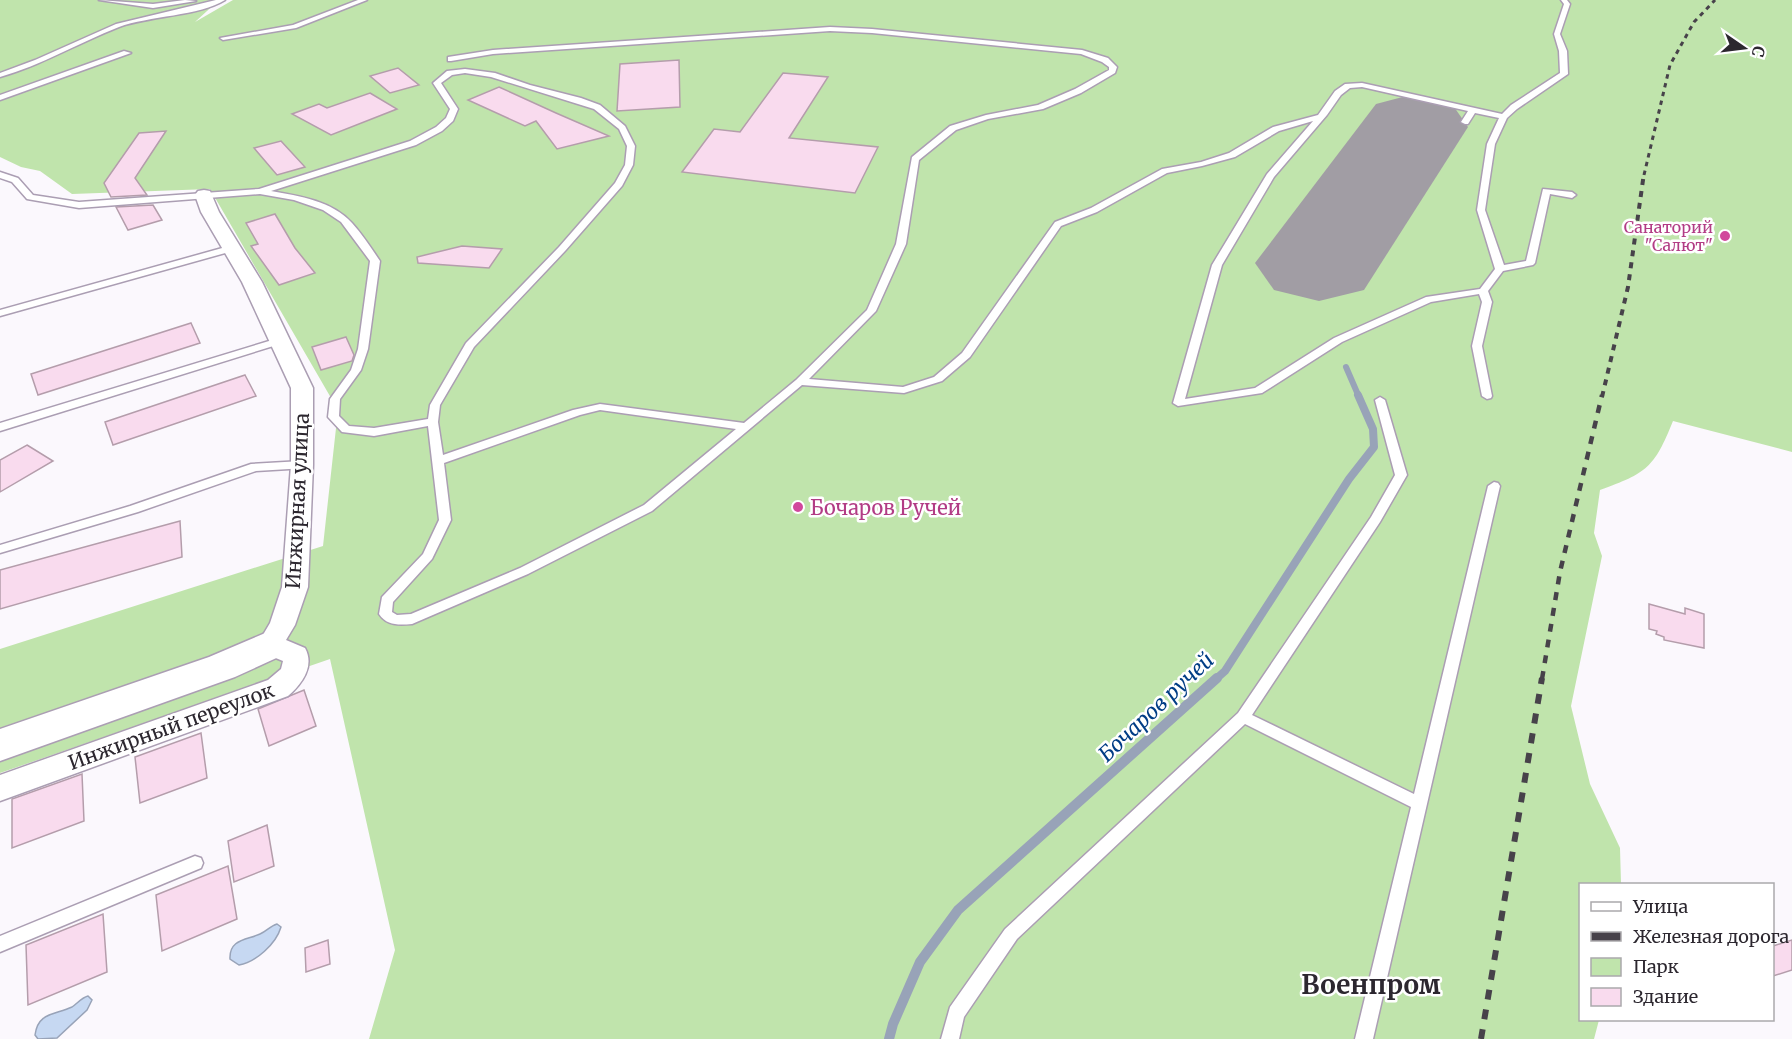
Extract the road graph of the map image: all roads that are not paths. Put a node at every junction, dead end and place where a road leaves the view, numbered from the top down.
1 (102, 0) edge
2 (203, 0) edge
3 (222, 0) edge
4 (364, 0) edge
5 (1564, 0) edge
6 (223, 38) dead end
7 (127, 53) dead end
8 (451, 59) dead end
9 (0, 75) edge
10 (0, 98) edge
11 (1473, 109) junction
12 (1321, 117) junction
13 (1504, 117) junction
14 (1465, 122) dead end
15 (0, 176) edge
16 (260, 192) junction
17 (204, 195) junction
18 (1572, 195) dead end
19 (233, 248) junction
20 (1500, 269) junction
21 (1483, 291) junction
22 (0, 313) edge
23 (279, 341) junction
24 (800, 382) junction
25 (1487, 396) dead end
26 (1380, 400) dead end
27 (433, 422) junction
28 (0, 427) edge
29 (747, 428) junction
30 (438, 461) junction
31 (302, 465) junction
32 (1494, 486) dead end
33 (0, 549) edge
34 (270, 645) junction
35 (1243, 717) junction
36 (0, 745) edge
37 (0, 788) edge
38 (1419, 804) junction
39 (195, 863) dead end
40 (0, 944) edge
41 (950, 1039) edge
42 (1364, 1039) edge

1 - 2 lane
3 - 9 lane
4 - 6 lane
5 - 13 lane
7 - 10 lane
8 - 24 lane
11 - 12 lane
11 - 13 lane
11 - 14 lane
12 - 21 lane
12 - 24 lane
13 - 20 lane
15 - 17 lane
16 - 17 lane
16 - 27 lane
16 - 27 lane
17 - 19 street, Инжирная улица
18 - 20 lane
19 - 22 lane
19 - 23 street, Инжирная улица
20 - 21 lane
21 - 25 lane
23 - 28 lane
23 - 31 street, Инжирная улица
24 - 29 lane
26 - 35 lane
27 - 30 lane
29 - 30 lane
29 - 30 lane
31 - 33 lane
31 - 34 street, Инжирная улица
32 - 38 lane
34 - 36 street
34 - 37 street, Инжирный переулок
35 - 38 lane
35 - 41 lane
38 - 42 lane
39 - 40 lane

